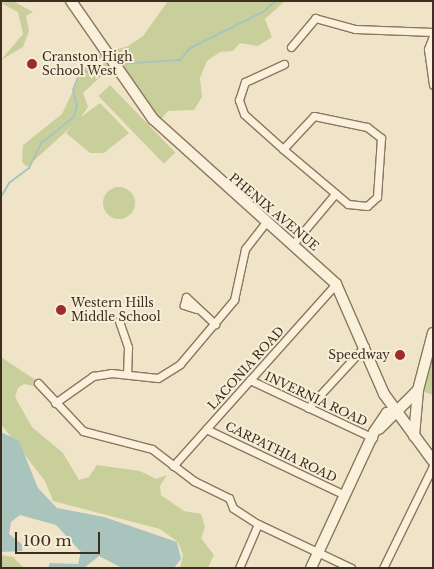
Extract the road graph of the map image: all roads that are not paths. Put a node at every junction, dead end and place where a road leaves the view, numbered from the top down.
1 (71, 1) edge
2 (433, 34) edge
3 (291, 47) dead end
4 (284, 64) dead end
5 (433, 85) edge
6 (283, 149) junction
7 (335, 194) junction
8 (266, 222) junction
9 (293, 244) junction
10 (336, 284) junction
11 (196, 309) dead end
12 (119, 321) dead end
13 (215, 324) junction
14 (433, 332) edge
15 (366, 346) junction
16 (127, 373) junction
17 (250, 380) junction
18 (38, 382) dead end
19 (418, 390) junction
20 (55, 403) junction
21 (308, 408) junction
22 (396, 412) junction
23 (206, 429) junction
24 (414, 437) junction
25 (372, 438) junction
26 (433, 461) edge
27 (173, 466) junction
28 (433, 466) edge
29 (345, 495) junction
30 (258, 524) junction
31 (318, 552) junction
32 (240, 568) edge
33 (311, 568) edge
34 (351, 568) edge
35 (383, 568) edge

1 - 8 main road, PHENIX AVENUE
2 - 3 street
2 - 5 street
4 - 6 street
6 - 7 street
6 - 7 street
7 - 9 street
8 - 9 main road, PHENIX AVENUE
8 - 13 street
9 - 10 main road, PHENIX AVENUE
10 - 15 main road, PHENIX AVENUE
10 - 17 street, LACONIA ROAD
11 - 13 street
12 - 16 street
13 - 16 street
14 - 19 main road
15 - 21 street
15 - 22 main road, PHENIX AVENUE
16 - 20 street
17 - 21 street, INVERNIA ROAD
17 - 23 street, LACONIA ROAD
18 - 20 street
19 - 22 main road
19 - 24 main road
20 - 27 street
21 - 25 street, INVERNIA ROAD
22 - 24 main road, PHENIX AVENUE
22 - 25 main road
23 - 27 street, LACONIA ROAD
23 - 29 street, CARPATHIA ROAD
24 - 26 main road, PHENIX AVENUE
25 - 29 main road
27 - 30 street
28 - 35 street
29 - 31 main road
30 - 31 street
30 - 32 street
31 - 33 main road
31 - 34 street

